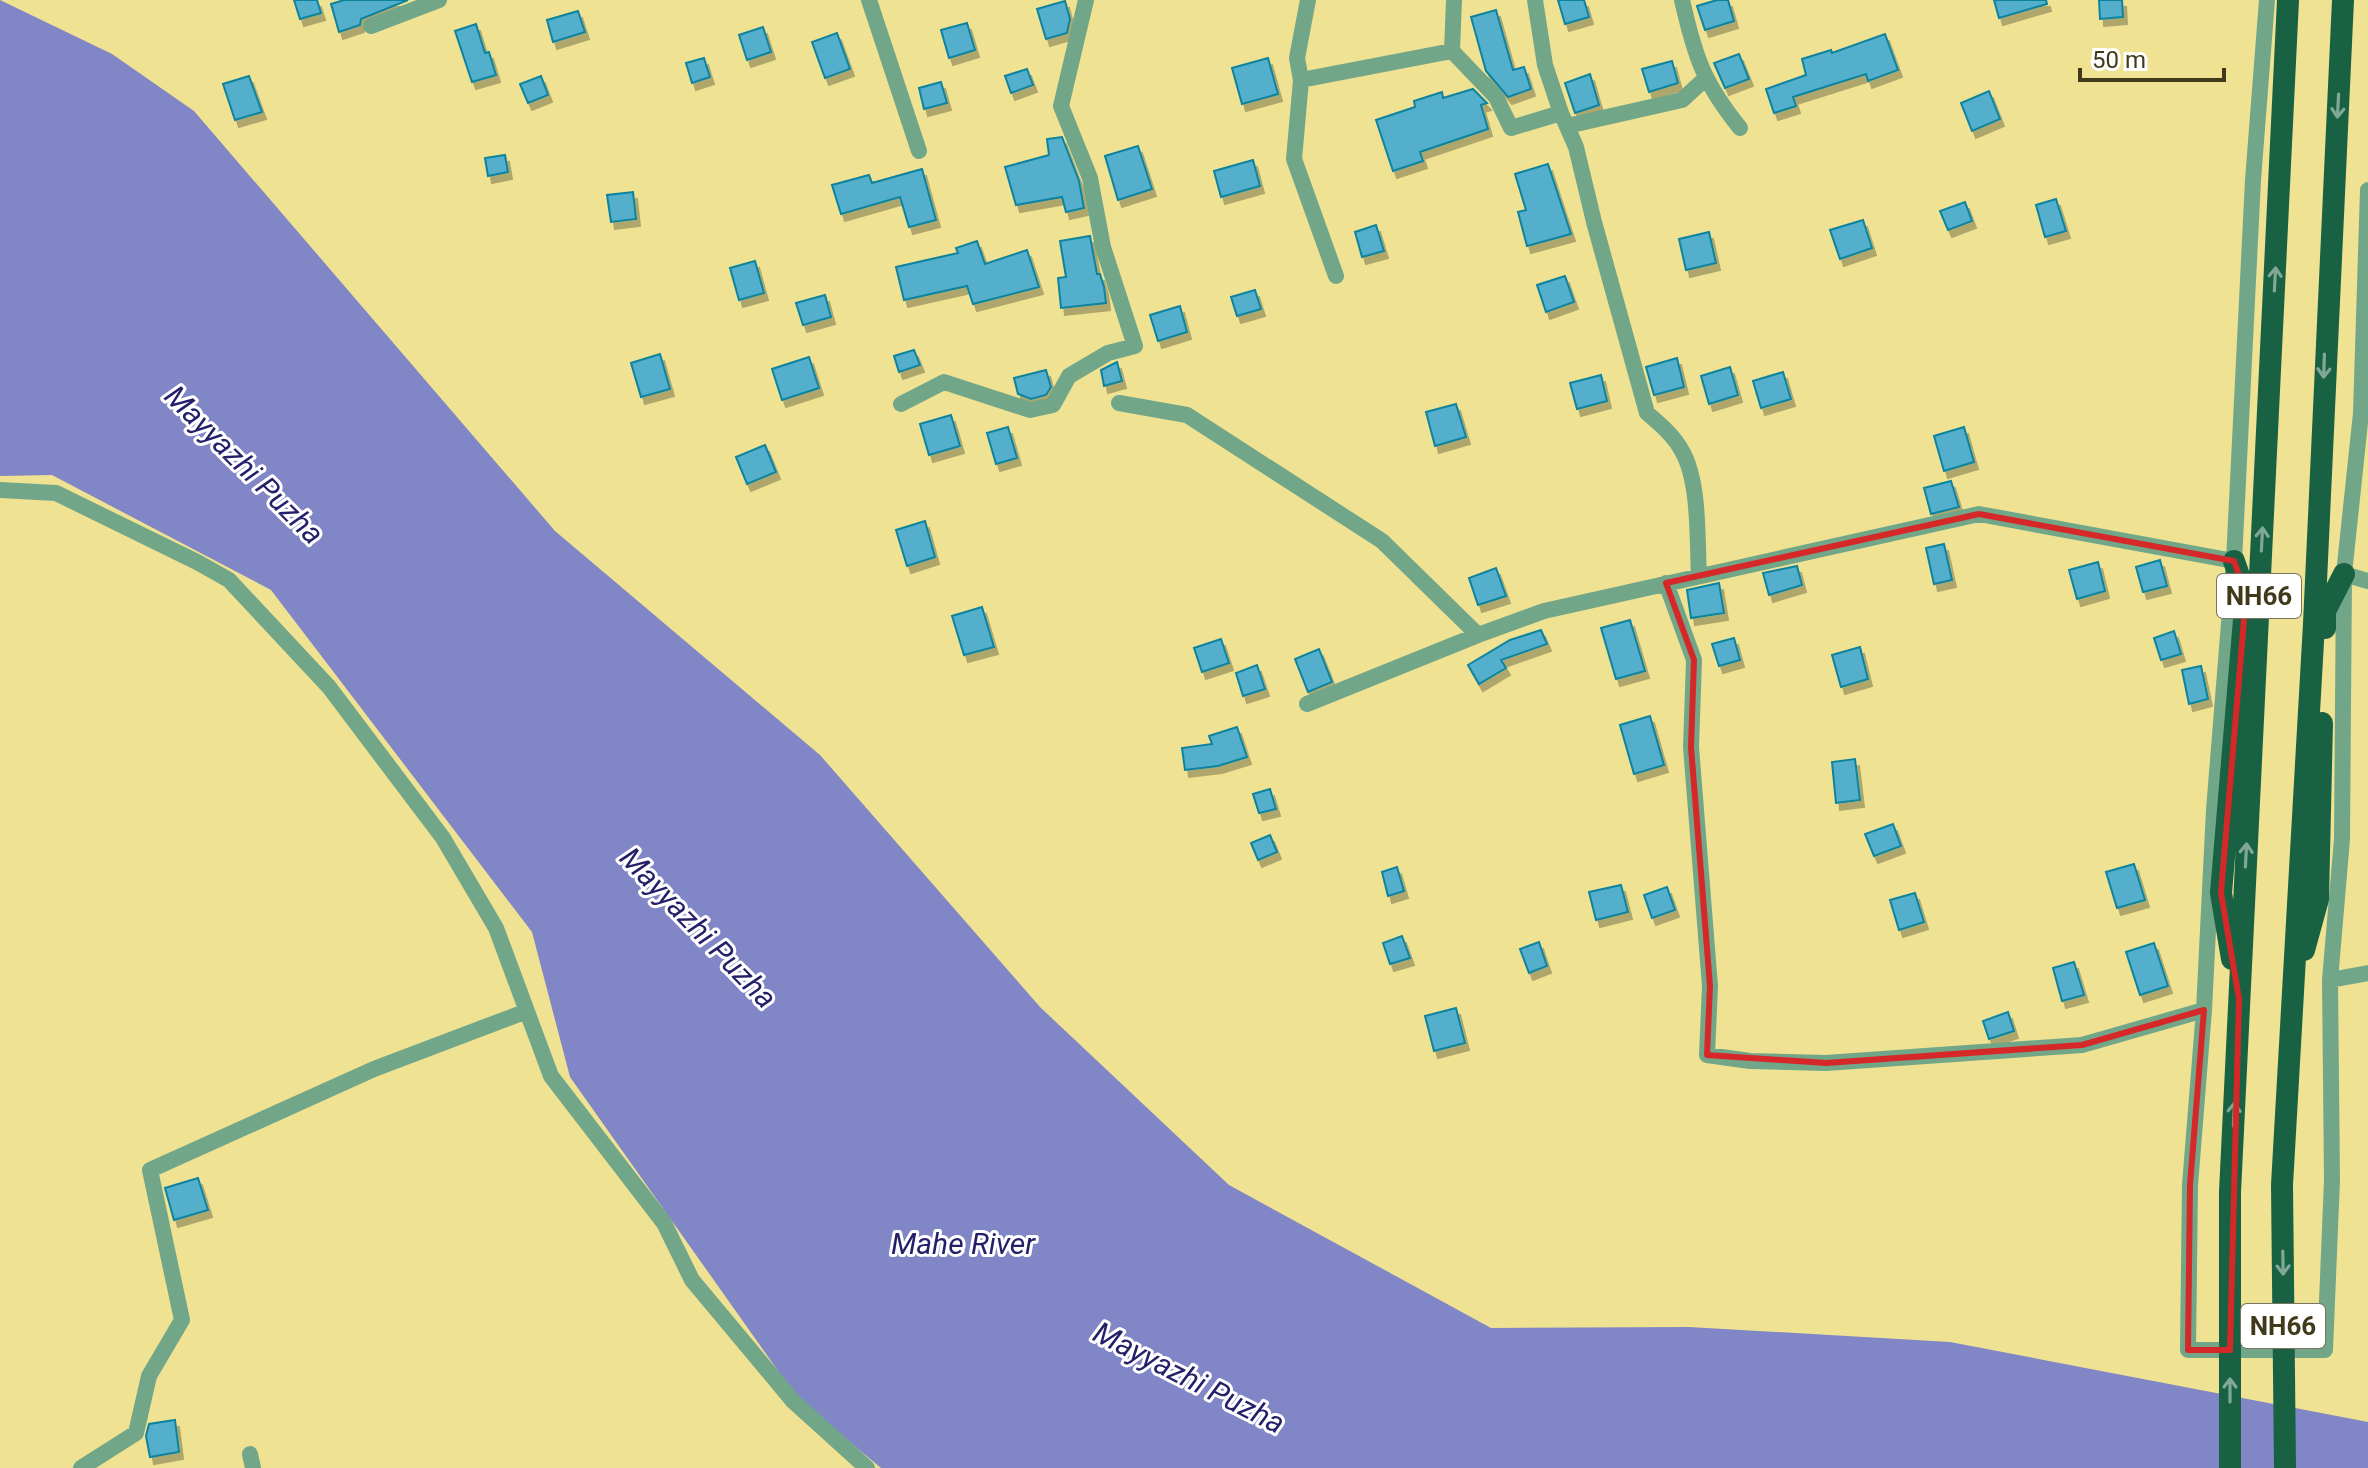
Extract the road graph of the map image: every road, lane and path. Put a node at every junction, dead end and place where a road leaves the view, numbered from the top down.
1 (439, 0) edge
2 (869, 0) edge
3 (1086, 0) edge
4 (1308, 0) edge
5 (1454, 0) edge
6 (1535, 0) edge
7 (1682, 0) edge
8 (2267, 0) edge
9 (2288, 0) edge
10 (2343, 0) edge
11 (371, 26) dead end
12 (1452, 51) junction
13 (1706, 78) junction
14 (1301, 80) junction
15 (1564, 120) junction
16 (1740, 128) dead end
17 (919, 151) dead end
18 (2368, 190) edge
19 (1336, 276) dead end
20 (2366, 300) edge
21 (1119, 403) dead end
22 (901, 404) dead end
23 (0, 490) edge
24 (2234, 561) junction
25 (2344, 574) junction
26 (1699, 576) junction
27 (2368, 581) edge
28 (1666, 583) junction
29 (1478, 635) junction
30 (1307, 704) dead end
31 (2368, 973) edge
32 (2330, 980) junction
33 (2293, 986) junction
34 (2239, 999) junction
35 (2204, 1010) junction
36 (527, 1011) junction
37 (81, 1468) edge
38 (867, 1468) edge
39 (2230, 1468) edge
40 (2285, 1468) edge

1 - 11 street
2 - 17 street
3 - 22 street
4 - 14 street
5 - 12 street
6 - 15 street
7 - 13 street
8 - 24 street
34 -> 9 highway, NH66
10 -> 33 highway, NH66
12 - 14 street
12 - 15 street
13 - 15 street
13 - 16 street
14 - 19 street
15 - 26 street
18 - 20 street
20 - 25 street
21 - 29 street
23 - 36 street
24 - 26 street
24 - 34 highway
24 - 35 street
25 - 27 street
25 - 32 street
25 - 33 highway
26 - 28 street
28 - 29 street
28 - 35 street
29 - 30 street
31 - 32 street
32 - 35 street
33 -> 40 highway, NH66
39 -> 34 highway, NH66
36 - 37 street
36 - 38 street

